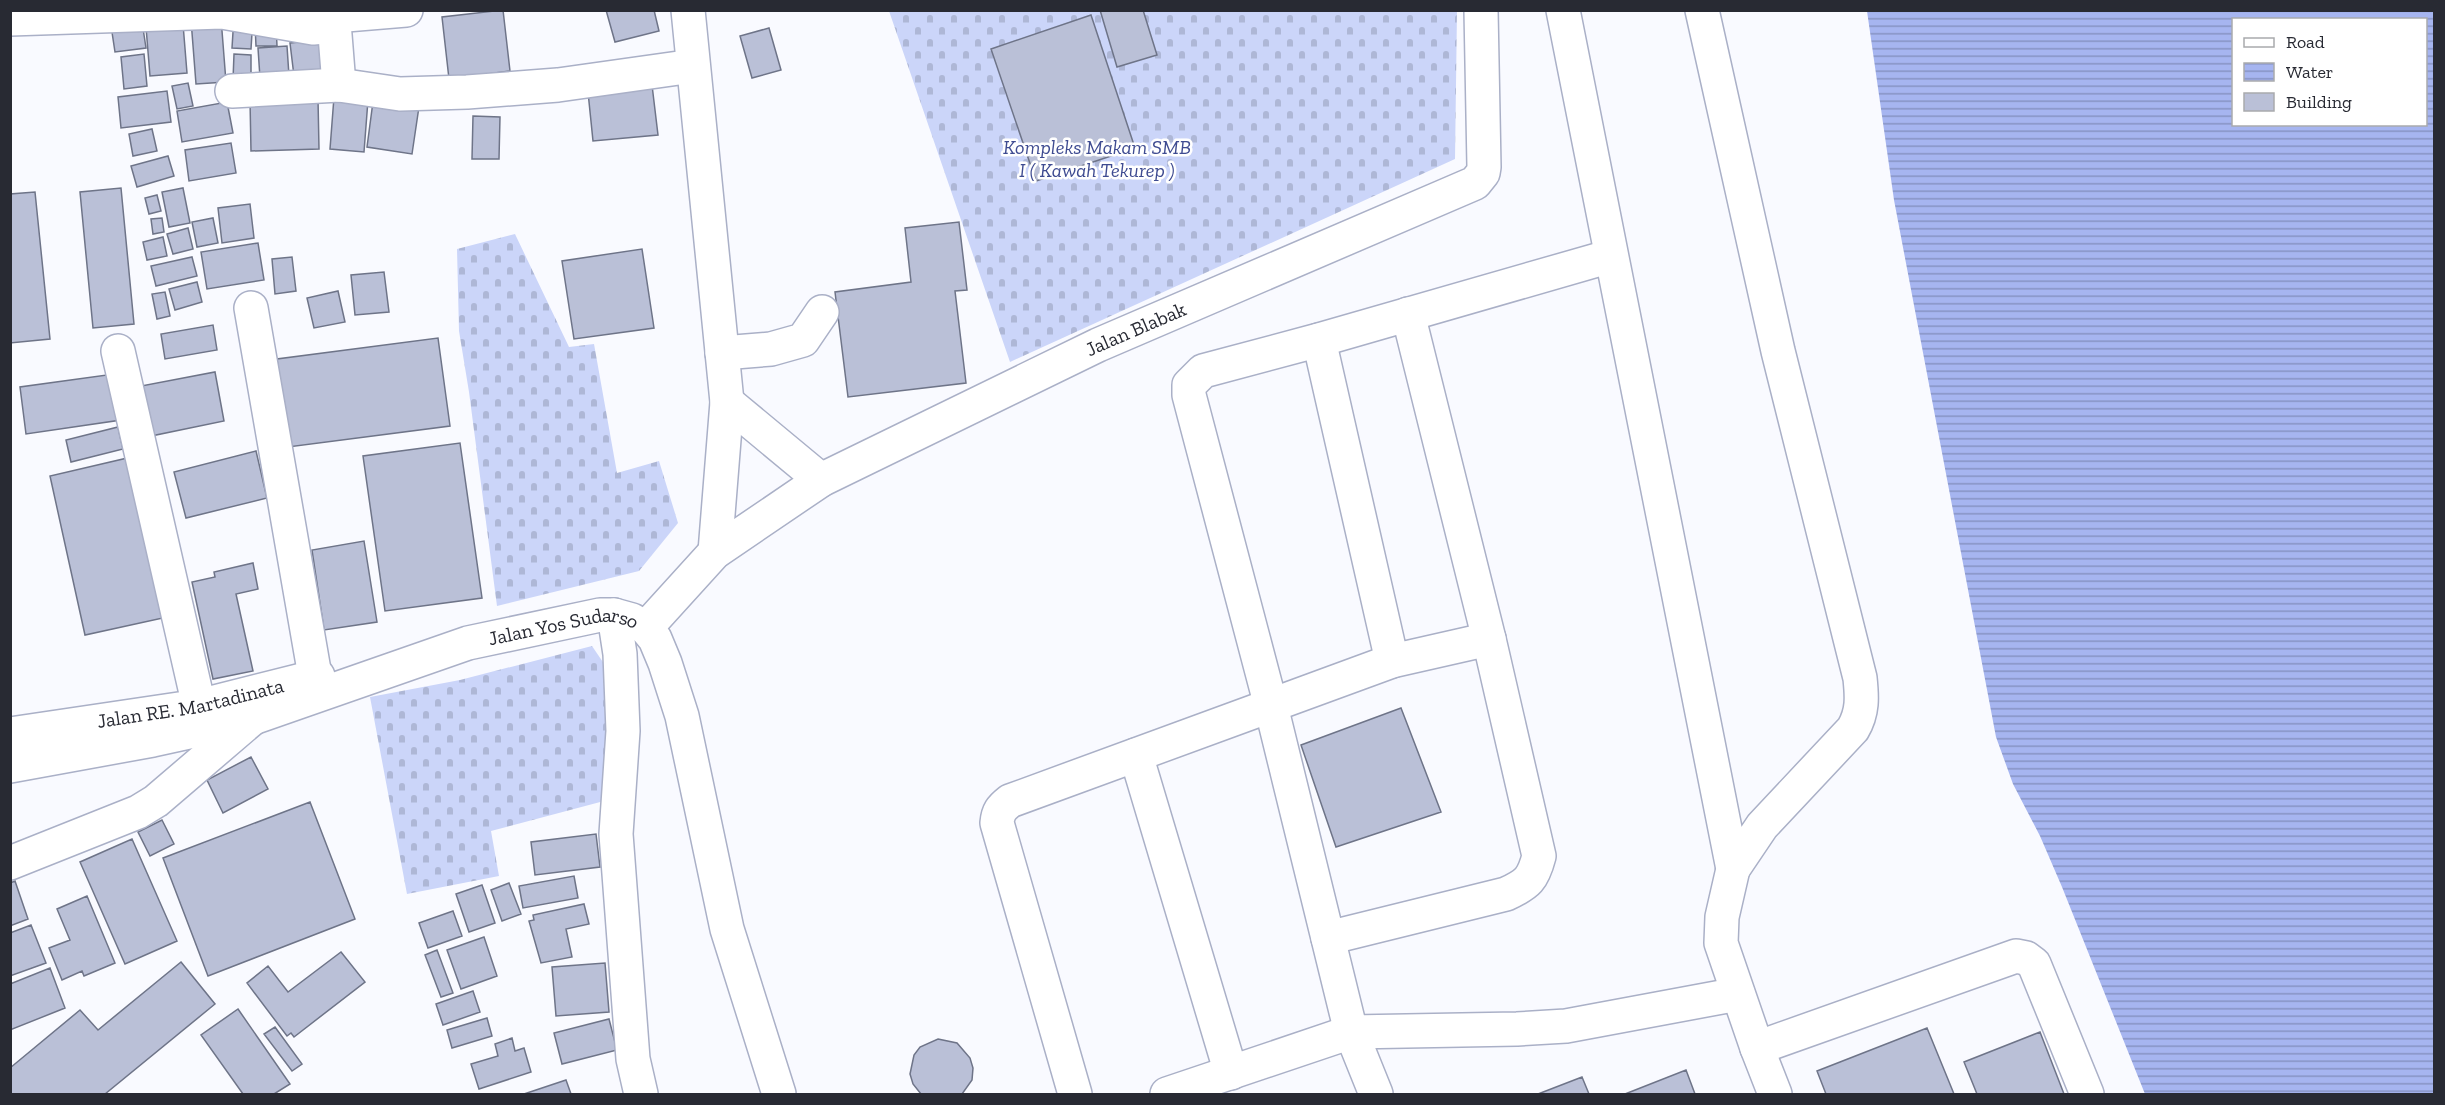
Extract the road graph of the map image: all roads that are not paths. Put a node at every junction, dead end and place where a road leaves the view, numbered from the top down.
1 (406, 10) edge
2 (688, 10) edge
3 (1481, 10) edge
4 (1563, 10) edge
5 (1702, 10) edge
6 (51, 14) edge
7 (334, 17) edge
8 (10, 20) edge
9 (693, 66) junction
10 (339, 85) junction
11 (232, 91) dead end
12 (1611, 256) junction
13 (251, 308) dead end
14 (822, 312) dead end
15 (1408, 314) junction
16 (1319, 340) junction
17 (118, 351) dead end
18 (722, 353) junction
19 (727, 402) junction
20 (821, 480) junction
21 (715, 552) junction
22 (614, 615) junction
23 (646, 628) junction
24 (1489, 639) junction
25 (1392, 661) junction
26 (315, 676) junction
27 (370, 677) junction
28 (199, 706) junction
29 (1271, 706) junction
30 (253, 718) junction
31 (10, 734) edge
32 (1136, 755) junction
33 (10, 766) edge
34 (10, 864) edge
35 (1733, 869) junction
36 (1328, 938) junction
37 (1738, 994) junction
38 (1351, 1032) junction
39 (1756, 1048) junction
40 (1231, 1073) junction
41 (641, 1095) edge
42 (779, 1095) edge
43 (1075, 1095) edge
44 (1167, 1095) edge
45 (1376, 1095) edge
46 (1775, 1095) edge
47 (2087, 1095) edge

1 - 7 main road
2 - 9 main road
3 - 20 main road, Jalan Blabak
4 - 12 main road
5 - 35 main road
6 - 7 main road
6 - 8 main road
7 - 10 main road
9 - 10 main road
9 - 18 main road
10 - 11 main road
12 - 15 main road
12 - 35 main road
13 - 26 main road
14 - 18 main road
15 - 16 main road
15 - 24 main road
16 - 25 main road
16 - 29 main road
17 - 28 main road
18 - 19 main road
19 - 20 main road
19 - 21 main road
20 - 21 main road, Jalan Blabak
21 - 23 main road, Jalan Blabak
22 - 23 main road, Jalan Yos Sudarso
22 - 27 main road, Jalan Yos Sudarso
22 - 41 main road
23 - 42 main road, Jalan Yos Sudarso
24 - 25 main road
24 - 36 main road
25 - 29 main road
26 - 27 main road, Jalan RE. Martadinata
26 - 28 main road, Jalan RE. Martadinata
27 - 30 main road, Jalan Yos Sudarso
28 - 31 main road, Jalan RE. Martadinata
29 - 32 main road
29 - 36 main road
30 - 33 main road, Jalan Yos Sudarso
30 - 34 main road
32 - 40 main road
32 - 43 main road
35 - 37 main road
36 - 38 main road
37 - 38 main road
37 - 39 main road
38 - 40 main road
38 - 45 main road
39 - 46 main road
39 - 47 main road
40 - 44 main road

